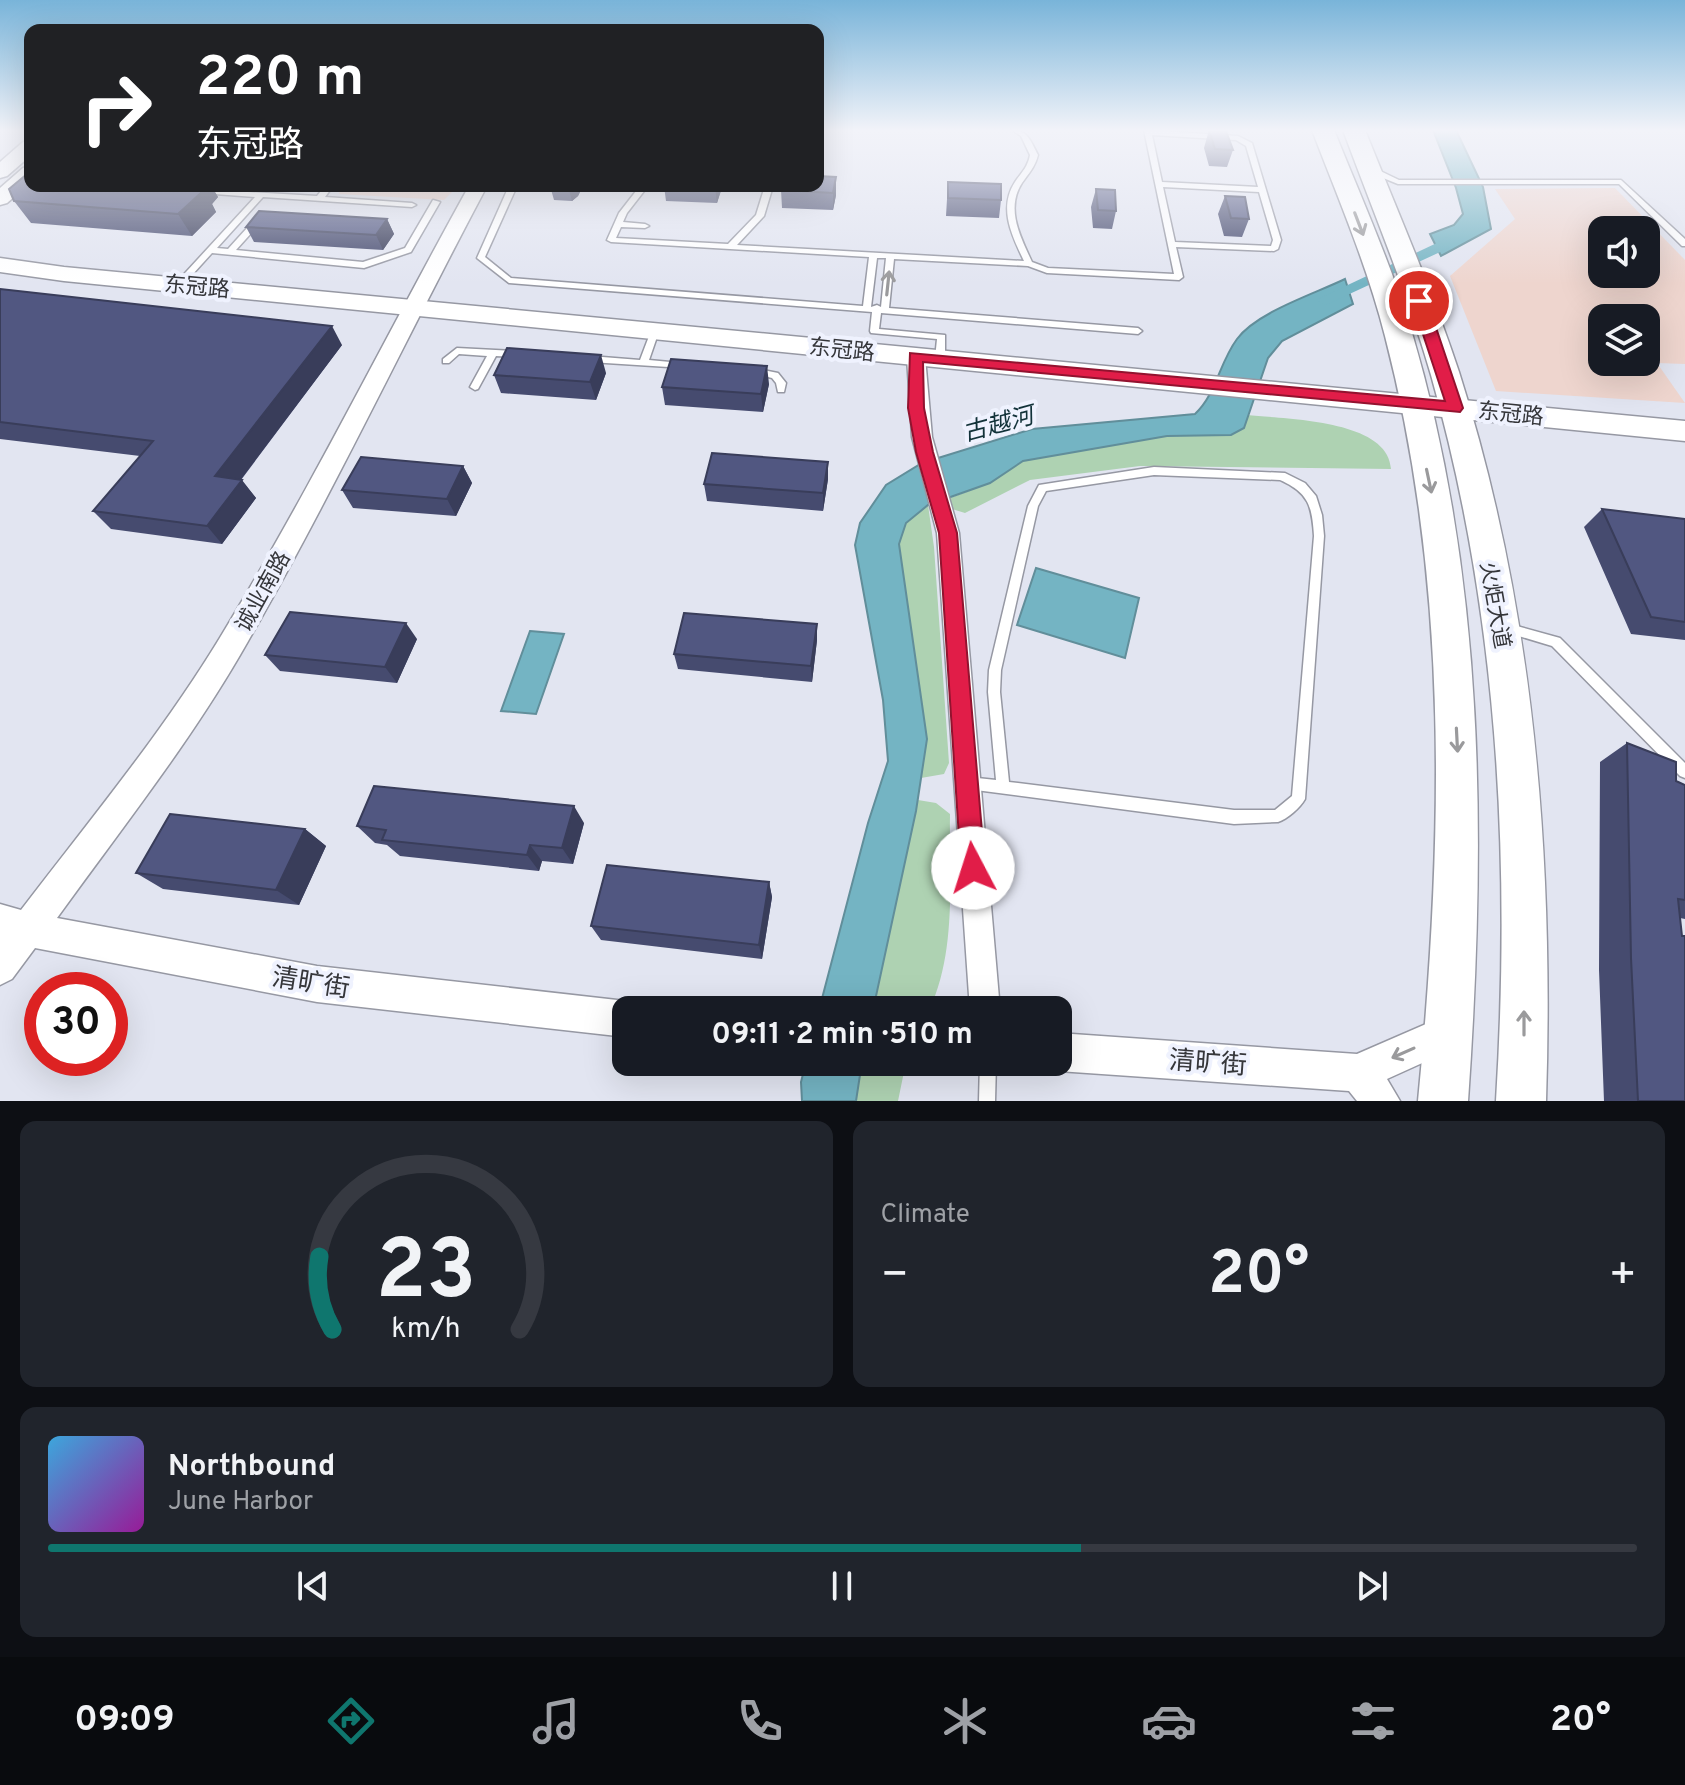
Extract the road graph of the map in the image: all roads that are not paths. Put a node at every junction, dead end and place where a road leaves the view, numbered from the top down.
1 (20, 181) edge
2 (1019, 181) edge
3 (1260, 181) edge
4 (1342, 181) edge
5 (1381, 181) edge
6 (1159, 184) joint
7 (1388, 188) junction
8 (1262, 190) junction
9 (216, 192) edge
10 (324, 192) edge
11 (475, 192) edge
12 (510, 192) edge
13 (640, 192) edge
14 (767, 192) edge
15 (261, 195) junction
16 (0, 199) edge
17 (319, 199) junction
18 (436, 202) dead end
19 (412, 205) dead end
20 (618, 224) junction
21 (645, 226) dead end
22 (250, 230) edge
23 (1172, 244) junction
24 (1685, 244) edge
25 (729, 248) junction
26 (210, 250) junction
27 (230, 252) junction
28 (873, 256) junction
29 (890, 257) junction
30 (1029, 264) junction
31 (0, 265) edge
32 (179, 284) junction
33 (412, 307) junction
34 (876, 308) junction
35 (655, 331) junction
36 (1138, 331) dead end
37 (493, 353) junction
38 (523, 355) edge
39 (928, 358) junction
40 (583, 359) edge
41 (446, 361) dead end
42 (643, 363) junction
43 (687, 366) edge
44 (746, 370) edge
45 (475, 387) dead end
46 (781, 390) dead end
47 (1414, 405) junction
48 (1455, 408) junction
49 (1685, 431) edge
50 (1502, 627) junction
51 (1685, 772) edge
52 (966, 783) junction
53 (1003, 788) junction
54 (15, 925) edge
55 (0, 967) edge
56 (984, 996) edge
57 (612, 1017) edge
58 (1449, 1032) junction
59 (1072, 1054) edge
60 (988, 1076) edge
61 (1369, 1087) edge
62 (987, 1101) edge
63 (1443, 1101) edge
64 (1521, 1101) edge

1 - 16 main road
2 - 30 lane
3 - 8 lane
4 -> 47 main road, 火炬大道
5 - 7 main road, 火炬大道
6 - 8 lane
6 - 23 lane
7 - 24 lane
7 - 48 main road, 火炬大道
8 - 23 lane
9 - 15 lane
10 - 17 lane
11 - 33 street, 诚业南路
12 - 34 lane
13 - 20 lane
14 - 25 lane
15 - 17 lane
15 - 26 lane
17 - 19 lane
18 - 27 lane
20 - 21 lane
20 - 25 lane
22 - 27 lane
23 - 30 lane
25 - 28 lane
26 - 27 lane
26 - 32 lane
28 - 29 lane
28 - 34 lane
29 - 30 lane
34 -> 29 lane
31 - 32 main road, 东冠路
32 - 33 main road, 东冠路
33 - 35 main road, 东冠路
33 - 54 street, 诚业南路
34 - 36 lane
34 - 39 lane
35 - 39 main road, 东冠路
35 - 42 lane
37 - 38 lane
37 - 41 lane
37 - 45 lane
39 - 47 main road, 东冠路
39 - 52 street
40 - 42 lane
42 - 43 lane
44 - 46 lane
47 - 48 main road, 东冠路
47 -> 58 main road, 火炬大道
48 - 49 main road, 东冠路
48 - 50 main road, 火炬大道
50 - 51 lane
64 -> 50 main road, 火炬大道
52 - 53 lane
52 - 56 street
53 - 53 lane
54 - 55 street, 诚业南路
54 - 57 street, 清旷街
58 -> 61 street, 清旷街
58 - 63 main road, 火炬大道
59 - 61 street, 清旷街
60 - 62 lane

